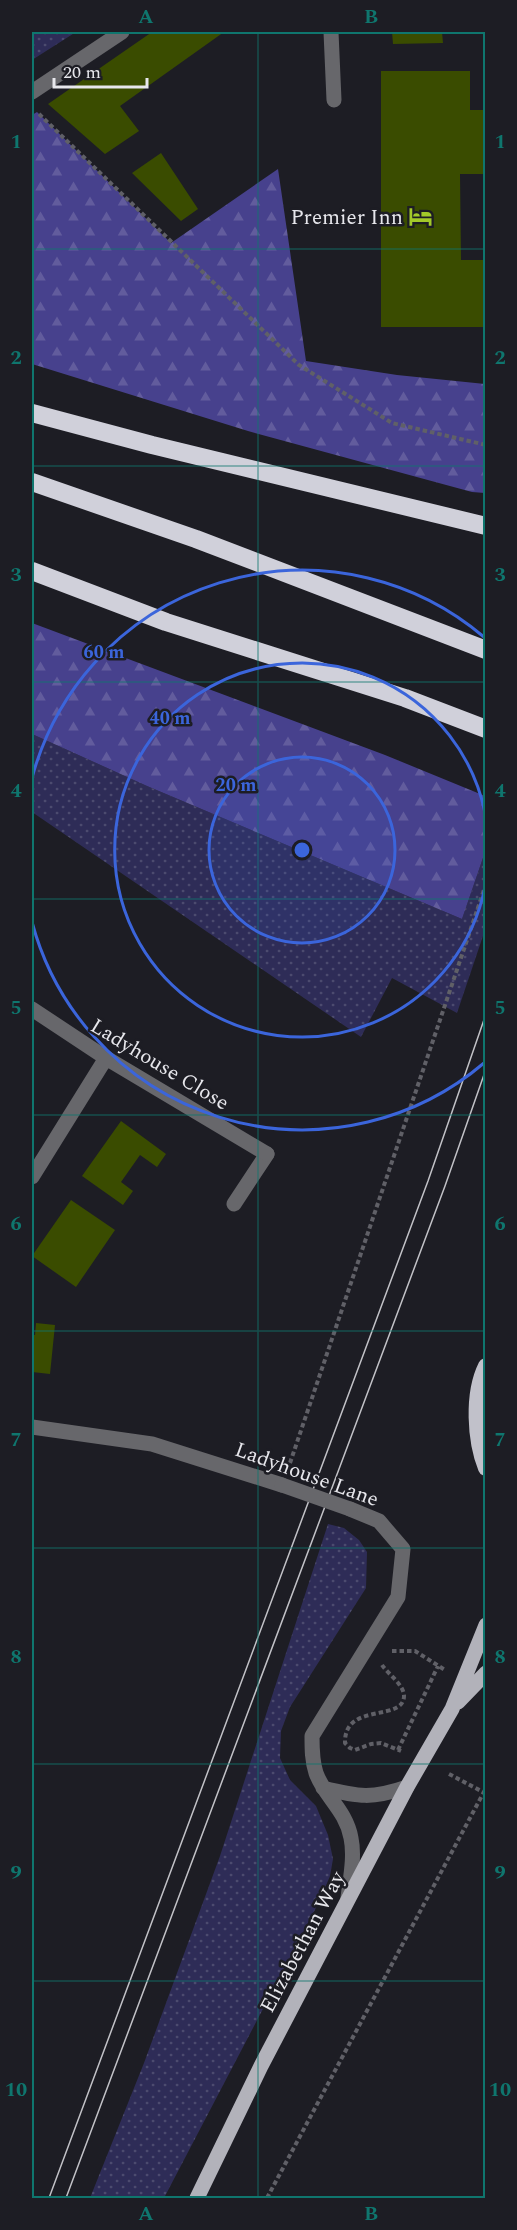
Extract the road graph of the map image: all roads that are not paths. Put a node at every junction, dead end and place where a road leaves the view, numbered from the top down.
1 (122, 32) edge
2 (331, 32) edge
3 (32, 92) edge
4 (334, 100) dead end
5 (32, 413) edge
6 (32, 482) edge
7 (477, 524) edge
8 (32, 571) edge
9 (486, 650) edge
10 (486, 729) edge
11 (32, 1009) edge
12 (106, 1058) junction
13 (32, 1177) edge
14 (234, 1204) dead end
15 (486, 1366) edge
16 (32, 1427) edge
17 (486, 1468) edge
18 (486, 1625) edge
19 (486, 1673) edge
20 (452, 1709) junction
21 (408, 1787) junction
22 (323, 1788) junction
23 (348, 1898) junction
24 (197, 2199) edge

1 - 3 street
2 - 4 street
5 - 7 highway
6 - 9 highway
8 - 10 highway
11 - 12 street, Ladyhouse Close
12 - 13 street
12 - 14 street, Ladyhouse Close
15 - 17 highway
16 - 22 street, Ladyhouse Lane, bridge
18 - 20 main road, Elizabethan Way
19 - 20 main road, Elizabethan Way
20 - 21 main road, Elizabethan Way
21 - 22 street
21 - 23 main road, Elizabethan Way
22 - 23 street, Ladyhouse Lane
23 - 24 main road, Elizabethan Way

